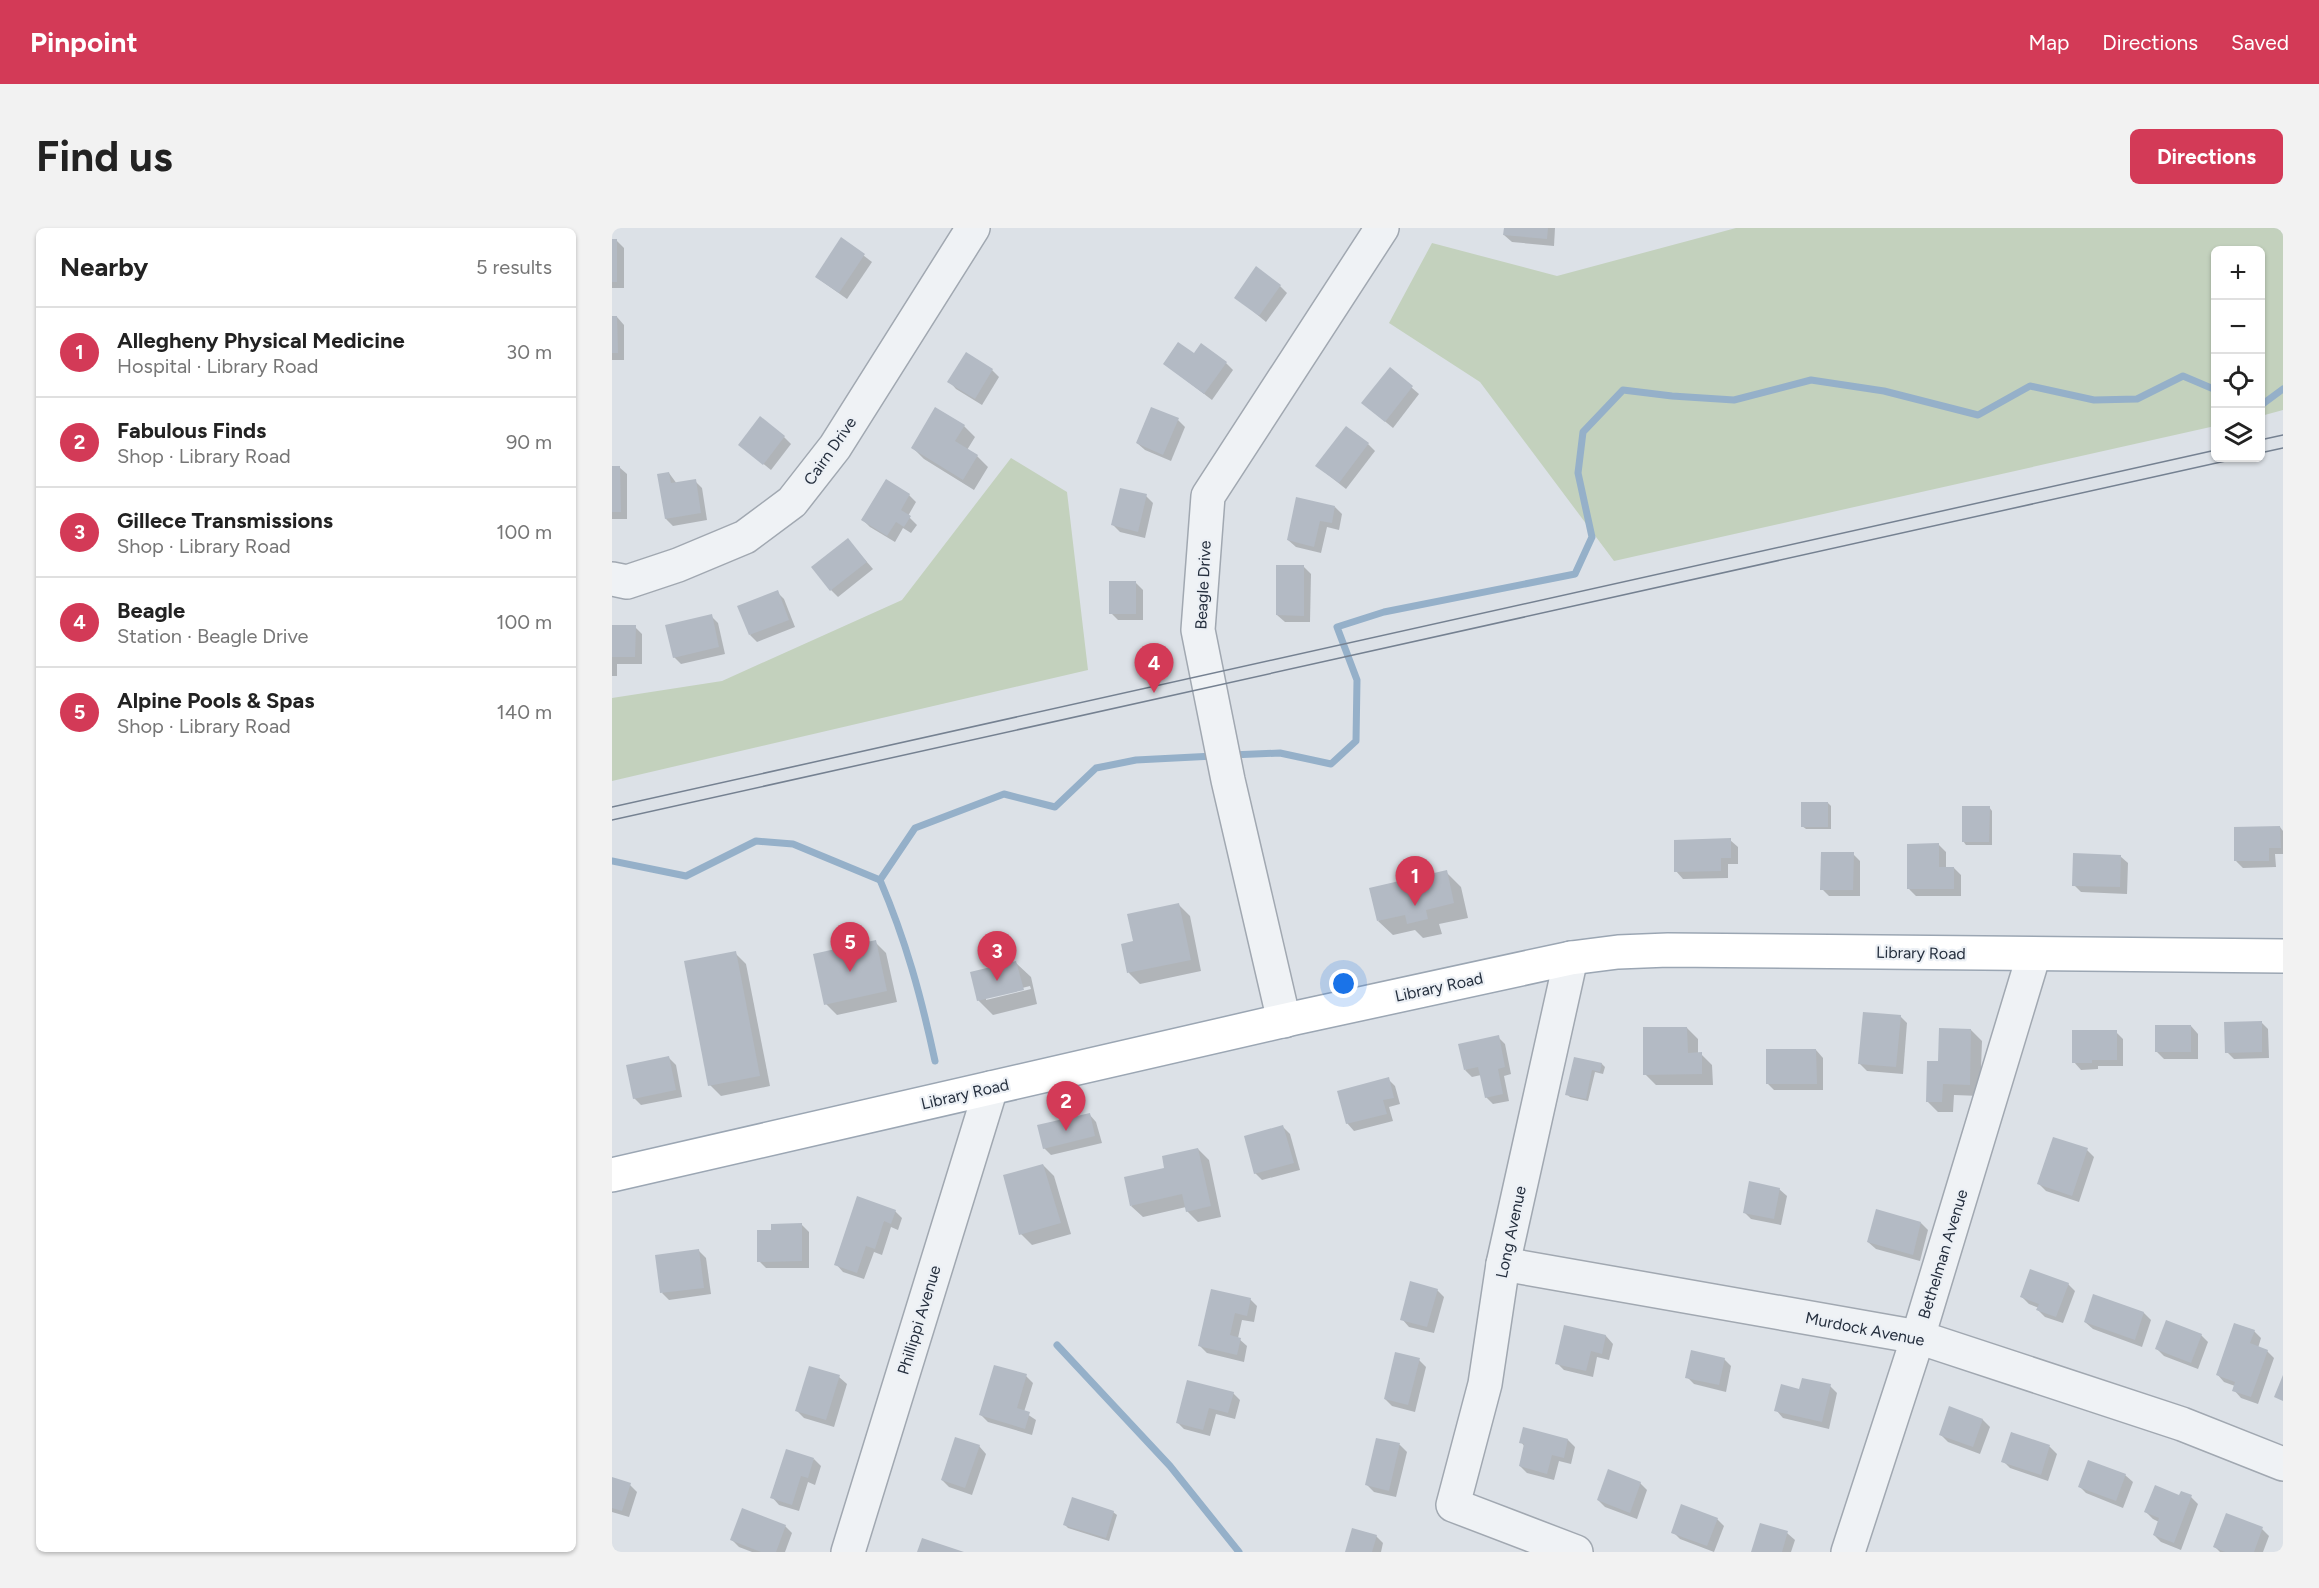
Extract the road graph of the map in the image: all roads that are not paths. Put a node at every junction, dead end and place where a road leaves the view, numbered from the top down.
1 (972, 228) edge
2 (1382, 228) edge
3 (612, 579) edge
4 (2034, 954) junction
5 (2283, 956) edge
6 (1571, 958) junction
7 (1284, 1021) junction
8 (991, 1088) junction
9 (612, 1175) edge
10 (1503, 1264) junction
11 (1918, 1337) junction
12 (2283, 1464) edge
13 (848, 1552) edge
14 (1576, 1552) edge
15 (1848, 1552) edge

1 - 3 street, Cairn Drive
2 - 7 street, Beagle Drive
4 - 5 main road, Library Road
4 - 6 main road, Library Road
4 - 11 street, Bethelman Avenue
6 - 7 main road, Library Road
6 - 10 street, Long Avenue
7 - 8 main road, Library Road
8 - 9 main road, Library Road
8 - 13 street, Phillippi Avenue
10 - 11 street, Murdock Avenue
10 - 14 street, Long Avenue
11 - 12 street, Murdock Avenue
11 - 15 street, Bethelman Avenue

